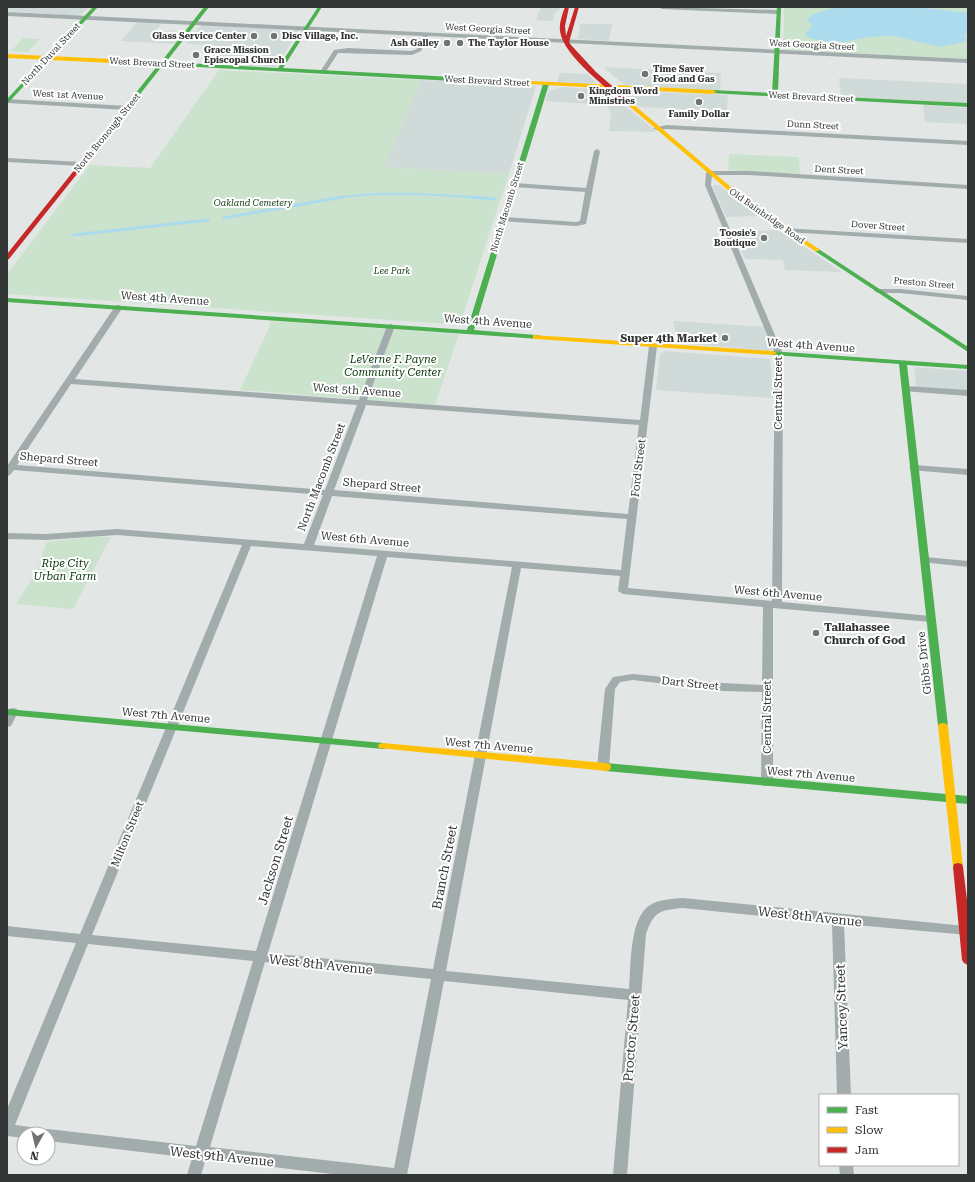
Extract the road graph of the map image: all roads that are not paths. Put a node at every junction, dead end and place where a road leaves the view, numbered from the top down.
1 (96, 7) edge
2 (207, 7) edge
3 (320, 7) edge
4 (567, 7) edge
5 (577, 7) edge
6 (662, 7) edge
7 (778, 10) edge
8 (7, 14) edge
9 (85, 18) junction
10 (194, 23) junction
11 (306, 29) junction
12 (426, 35) junction
13 (567, 42) junction
14 (776, 52) junction
15 (7, 56) edge
16 (48, 58) junction
17 (968, 61) edge
18 (162, 64) junction
19 (279, 70) junction
20 (323, 72) junction
21 (546, 84) junction
22 (610, 87) junction
23 (775, 95) junction
24 (7, 101) edge
25 (968, 105) edge
26 (127, 108) junction
27 (656, 128) junction
28 (968, 143) edge
29 (597, 151) dead end
30 (7, 160) edge
31 (81, 164) junction
32 (710, 173) junction
33 (514, 186) junction
34 (968, 187) edge
35 (589, 190) junction
36 (504, 219) junction
37 (786, 230) junction
38 (968, 241) edge
39 (7, 258) edge
40 (878, 291) junction
41 (968, 298) edge
42 (7, 300) edge
43 (119, 307) junction
44 (391, 326) junction
45 (470, 331) junction
46 (653, 346) junction
47 (968, 350) edge
48 (779, 354) junction
49 (903, 363) junction
50 (968, 367) edge
51 (69, 381) junction
52 (906, 389) junction
53 (968, 393) edge
54 (362, 403) junction
55 (643, 424) junction
56 (914, 468) junction
57 (9, 470) edge
58 (968, 472) edge
59 (328, 492) junction
60 (632, 517) junction
61 (7, 536) edge
62 (248, 542) junction
63 (308, 547) junction
64 (383, 553) junction
65 (924, 560) junction
66 (518, 564) junction
67 (968, 564) edge
68 (625, 573) junction
69 (623, 591) joint
70 (772, 604) junction
71 (931, 619) junction
72 (767, 689) junction
73 (10, 712) edge
74 (7, 723) edge
75 (171, 727) junction
76 (326, 741) junction
77 (480, 756) junction
78 (604, 767) junction
79 (767, 782) junction
80 (950, 798) junction
81 (968, 800) edge
82 (656, 907) joint
83 (838, 920) junction
84 (966, 924) edge
85 (7, 931) edge
86 (84, 940) junction
87 (260, 957) junction
88 (968, 960) edge
89 (438, 976) junction
90 (635, 995) junction
91 (844, 1094) edge
92 (7, 1126) edge
93 (56, 1136) edge
94 (200, 1154) junction
95 (194, 1175) edge
96 (396, 1175) edge
97 (400, 1175) edge
98 (620, 1175) edge

1 - 9 street, North Duval Street
2 - 10 street, North Bronough Street
3 - 11 street
4 - 13 street
5 - 13 street
6 - 7 street
7 - 14 street
8 - 9 street, West Georgia Street
9 - 10 street, West Georgia Street
9 - 16 street, North Duval Street
10 - 11 street, West Georgia Street
10 - 18 street, North Bronough Street
11 - 12 street, West Georgia Street
11 - 19 street
12 - 13 street, West Georgia Street
12 - 20 street
13 - 14 street, West Georgia Street
13 - 22 street, Old Bainbridge Road
14 - 17 street, West Georgia Street
14 - 23 street
15 - 16 street, West Brevard Street
16 - 18 street, West Brevard Street
16 - 24 street, North Duval Street
18 - 19 street, West Brevard Street
18 - 26 street, North Bronough Street
19 - 20 street, West Brevard Street
20 - 21 street, West Brevard Street
21 - 22 street, West Brevard Street
21 - 33 street, North Macomb Street
22 - 23 street, West Brevard Street
22 - 27 street, Old Bainbridge Road
23 - 25 street, West Brevard Street
24 - 26 street, West 1st Avenue
26 - 31 street, North Bronough Street
27 - 28 street, Dunn Street
27 - 32 street, Old Bainbridge Road
29 - 35 street
30 - 31 street
31 - 39 street, North Bronough Street
32 - 34 street, Dent Street
32 - 37 street, Old Bainbridge Road
32 - 48 street, Central Street
33 - 35 street
33 - 36 street, North Macomb Street
35 - 36 street
36 - 45 street, North Macomb Street
37 - 38 street, Dover Street
37 - 40 street, Old Bainbridge Road
40 - 41 street, Preston Street
40 - 47 street, Old Bainbridge Road
42 - 43 street, West 4th Avenue
43 - 44 street, West 4th Avenue
43 - 51 street
44 - 45 street, West 4th Avenue
44 - 54 street, North Macomb Street
45 - 46 street, West 4th Avenue
46 - 48 street, West 4th Avenue
46 - 55 street, Ford Street
48 - 49 street, West 4th Avenue
48 - 70 street, Central Street
49 - 50 street, West 4th Avenue
49 - 52 street, Gibbs Drive
51 - 54 street, West 5th Avenue
51 - 57 street
52 - 53 street
52 - 56 street, Gibbs Drive
54 - 55 street, West 5th Avenue
54 - 59 street, North Macomb Street
55 - 60 street, Ford Street
56 - 58 street
56 - 65 street, Gibbs Drive
57 - 59 street, Shepard Street
59 - 60 street, Shepard Street
59 - 63 street, North Macomb Street
60 - 68 street, Ford Street
61 - 62 street, West 6th Avenue
62 - 63 street, West 6th Avenue
62 - 75 street, Milton Street
63 - 64 street, West 6th Avenue
64 - 66 street, West 6th Avenue
64 - 76 street, Jackson Street
65 - 67 street
65 - 71 street, Gibbs Drive
66 - 68 street, West 6th Avenue
66 - 77 street, Branch Street
68 - 69 street, Ford Street
69 - 70 street, West 6th Avenue
70 - 71 street, West 6th Avenue
70 - 72 street, Central Street
71 - 80 street, Gibbs Drive
72 - 78 street, Dart Street
72 - 79 street, Central Street
73 - 74 street
73 - 75 street, West 7th Avenue
75 - 76 street, West 7th Avenue
75 - 86 street, Milton Street
76 - 77 street, West 7th Avenue
76 - 87 street, Jackson Street
77 - 78 street, West 7th Avenue
77 - 89 street, Branch Street
78 - 79 street, West 7th Avenue
79 - 80 street, West 7th Avenue
80 - 81 street, West 7th Avenue
80 - 84 street, Gibbs Drive
82 - 83 street, West 8th Avenue
82 - 90 street, Proctor Street
83 - 84 street, West 8th Avenue
83 - 91 street, Yancey Street
84 - 88 street, Gibbs Drive
85 - 86 street, West 8th Avenue
86 - 87 street, West 8th Avenue
86 - 92 street, Milton Street
87 - 89 street, West 8th Avenue
87 - 94 street, Jackson Street
89 - 90 street, West 8th Avenue
89 - 97 street, Branch Street
90 - 98 street, Proctor Street
93 - 94 street, West 9th Avenue
94 - 95 street, Jackson Street
94 - 96 street, West 9th Avenue

